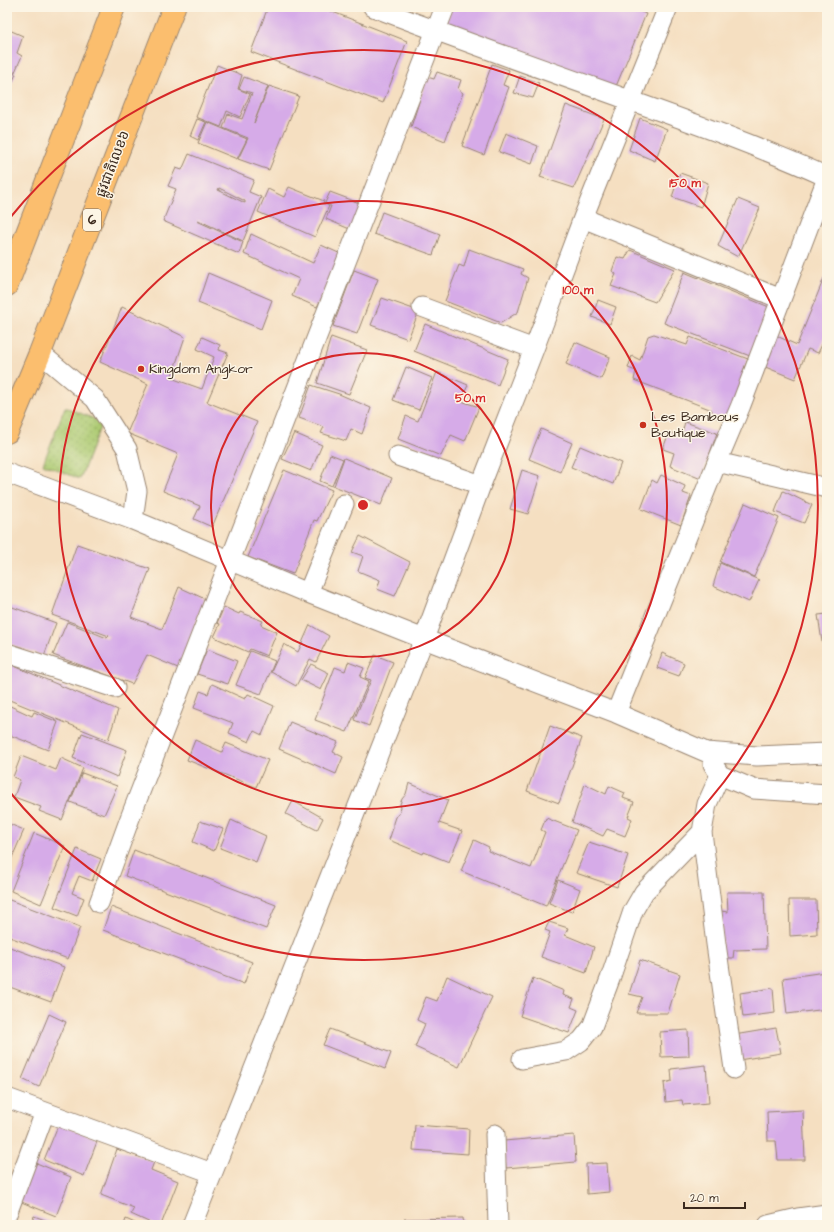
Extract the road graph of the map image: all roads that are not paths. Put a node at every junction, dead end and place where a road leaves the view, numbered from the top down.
1 (114, 7) edge
2 (174, 7) edge
3 (373, 7) edge
4 (445, 7) edge
5 (668, 7) edge
6 (435, 31) junction
7 (631, 101) junction
8 (827, 177) edge
9 (583, 218) junction
10 (7, 285) edge
11 (781, 299) junction
12 (422, 307) dead end
13 (534, 349) junction
14 (40, 352) junction
15 (7, 432) edge
16 (398, 456) dead end
17 (717, 462) junction
18 (7, 472) edge
19 (481, 485) junction
20 (827, 488) edge
21 (344, 504) dead end
22 (133, 520) junction
23 (231, 560) junction
24 (308, 593) junction
25 (424, 639) junction
26 (7, 653) edge
27 (115, 688) dead end
28 (616, 713) junction
29 (706, 752) junction
30 (827, 753) edge
31 (720, 775) junction
32 (827, 794) edge
33 (702, 832) junction
34 (99, 903) dead end
35 (522, 1059) dead end
36 (734, 1069) dead end
37 (7, 1098) edge
38 (45, 1112) junction
39 (495, 1134) dead end
40 (212, 1173) junction
41 (7, 1214) edge
42 (827, 1214) edge
43 (192, 1225) edge
44 (498, 1225) edge
45 (768, 1225) edge

1 - 10 highway
2 - 14 highway, ផ្លូវជាតិលេខ៦ / 6
3 - 6 street
4 - 6 street
5 - 7 street
6 - 7 street
6 - 23 street
7 - 8 street
7 - 9 street
8 - 11 street
9 - 11 street
9 - 13 street
11 - 17 street
12 - 13 street
13 - 19 street
14 - 15 highway, ផ្លូវជាតិលេខ៦ / 6
14 - 22 street
16 - 19 street
17 - 20 street
17 - 28 street
18 - 22 street
19 - 25 street
21 - 24 street
22 - 23 street
23 - 24 street
23 - 34 street
24 - 25 street
25 - 28 street
25 - 40 street
26 - 27 street
28 - 29 street
29 - 30 street
29 - 31 street
31 - 32 street
31 - 33 street
33 - 35 street
33 - 36 street
37 - 38 street
38 - 40 street
38 - 41 street
39 - 44 street
40 - 43 street
42 - 45 street

